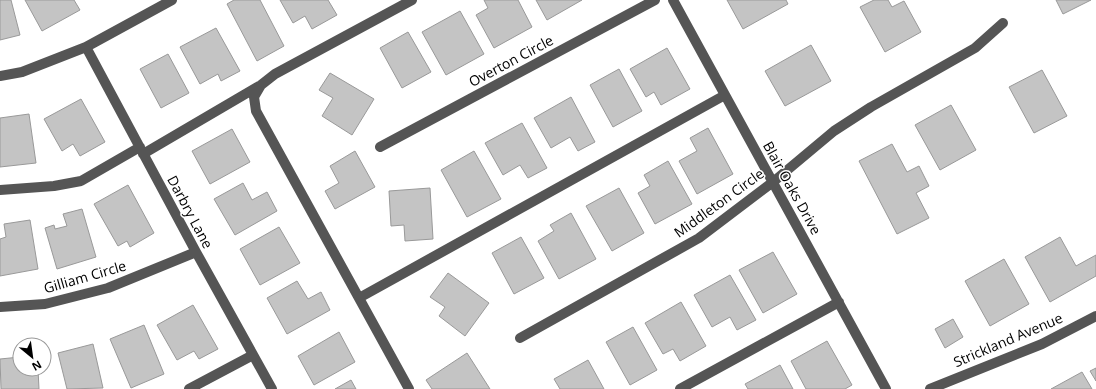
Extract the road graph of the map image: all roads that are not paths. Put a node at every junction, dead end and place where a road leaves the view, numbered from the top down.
1 (172, 0) edge
2 (412, 0) edge
3 (655, 0) edge
4 (673, 0) edge
5 (1003, 23) dead end
6 (86, 47) junction
7 (0, 76) edge
8 (261, 85) junction
9 (725, 95) junction
10 (380, 147) dead end
11 (142, 150) junction
12 (772, 182) junction
13 (0, 190) edge
14 (196, 252) junction
15 (359, 298) junction
16 (839, 302) junction
17 (0, 307) edge
18 (1096, 316) edge
19 (520, 338) dead end
20 (253, 356) junction
21 (189, 389) edge
22 (272, 389) edge
23 (409, 389) edge
24 (680, 389) edge
25 (886, 389) edge
26 (930, 389) edge

1 - 6 street
2 - 8 street
3 - 10 street, Overton Circle
4 - 9 street, Blair Oaks Drive
5 - 12 street, Middleton Circle
6 - 7 street
6 - 11 street, Darbry Lane
8 - 11 street
8 - 15 street
9 - 12 street, Blair Oaks Drive
9 - 15 street
11 - 13 street
11 - 14 street, Darbry Lane
12 - 16 street, Blair Oaks Drive
12 - 19 street, Middleton Circle
14 - 17 street, Gilliam Circle
14 - 20 street, Darbry Lane
15 - 23 street
16 - 24 street
16 - 25 street, Blair Oaks Drive
18 - 26 street, Strickland Avenue
20 - 21 street
20 - 22 street, Darbry Lane

